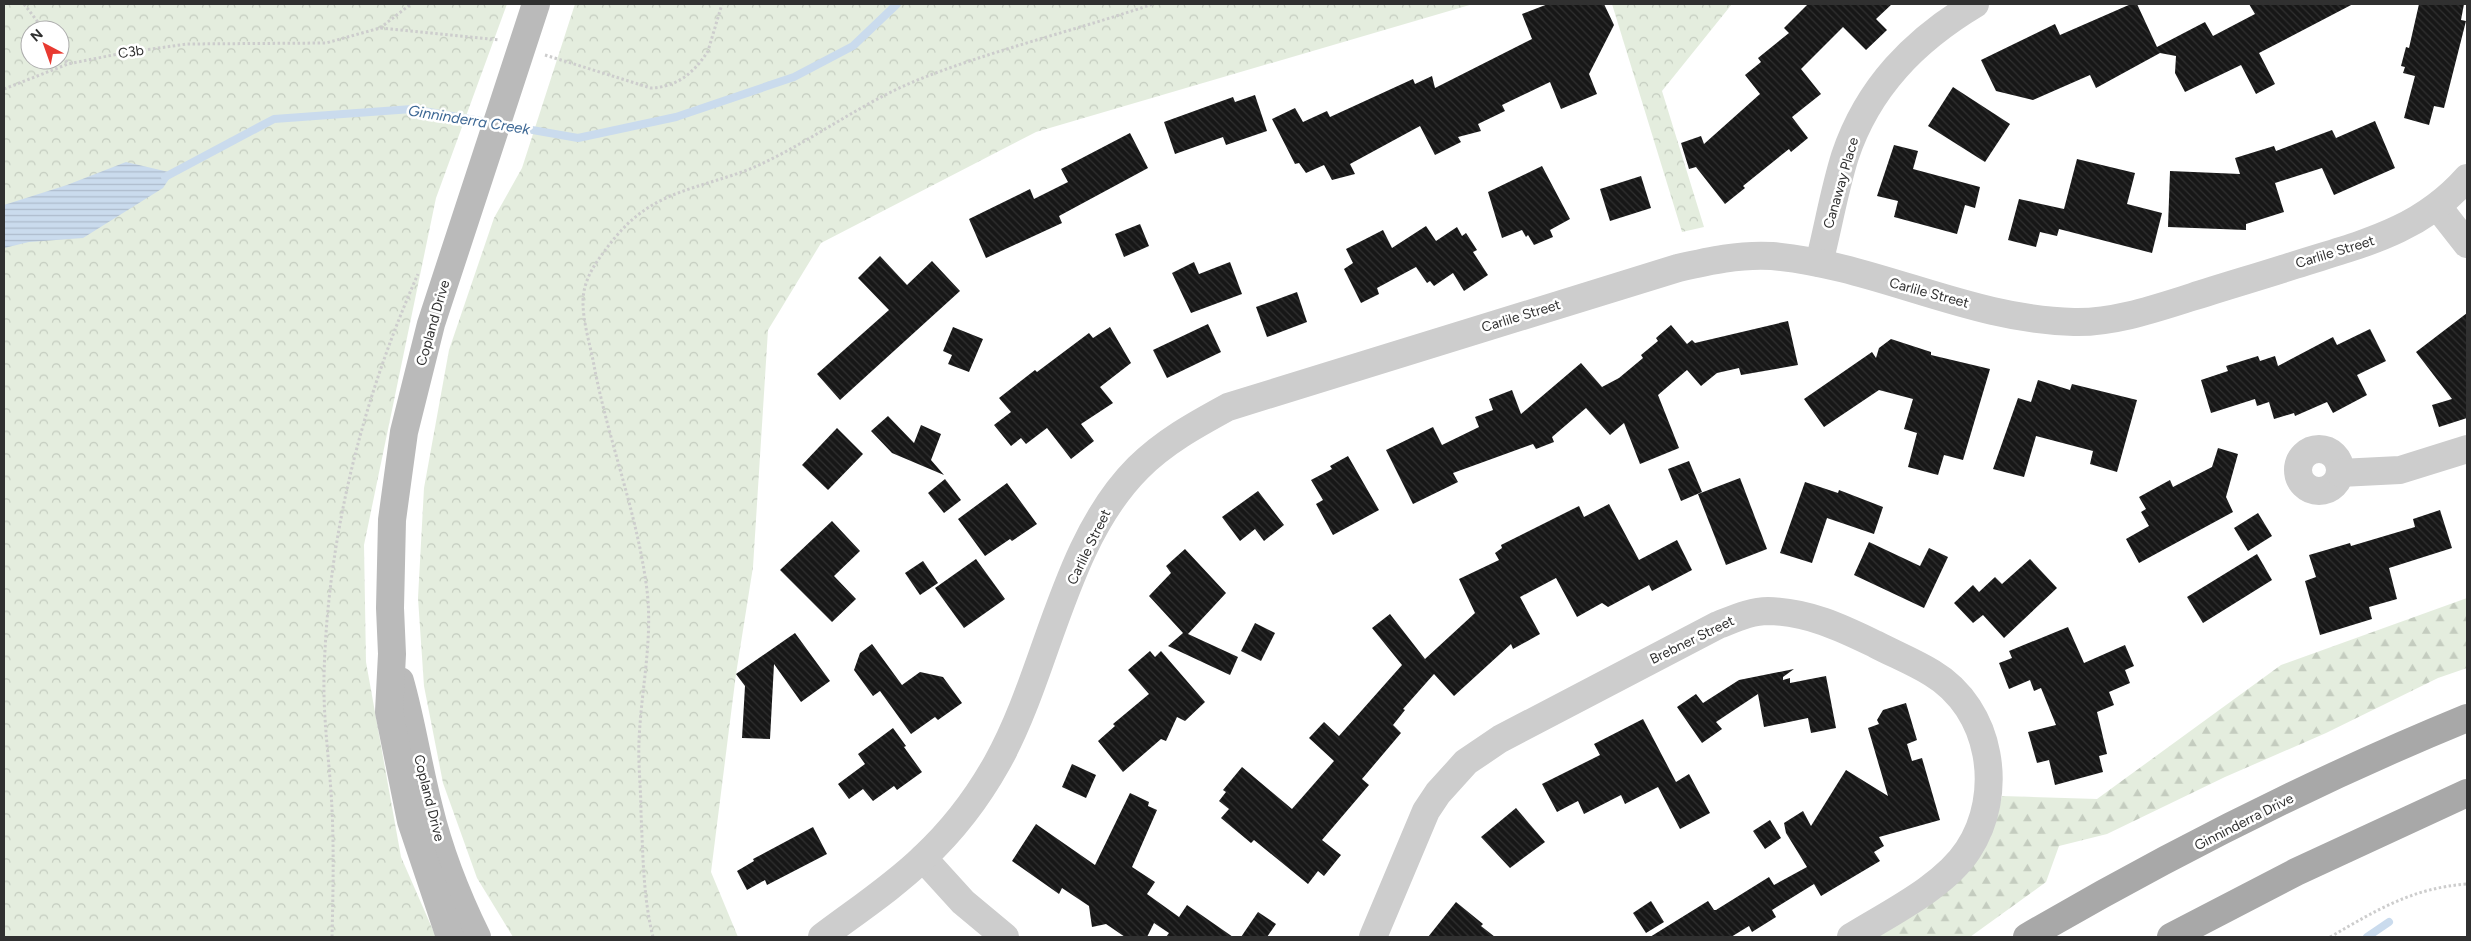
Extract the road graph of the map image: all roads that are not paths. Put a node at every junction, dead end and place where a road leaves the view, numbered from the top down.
1 (1975, 4) edge
2 (535, 5) edge
3 (2467, 178) edge
4 (2438, 207) junction
5 (2467, 244) edge
6 (1819, 263) junction
7 (2467, 449) edge
8 (2340, 473) dead end
9 (399, 711) junction
10 (2467, 718) edge
11 (2467, 793) edge
12 (923, 858) junction
13 (450, 937) edge
14 (477, 937) edge
15 (822, 937) edge
16 (1005, 937) edge
17 (1373, 937) edge
18 (1851, 937) edge
19 (2027, 937) edge
20 (2171, 937) edge

1 - 6 street, Canaway Place
2 - 9 main road, Copland Drive
3 - 4 street, Carlile Street
4 - 5 street
4 - 6 street, Carlile Street
6 - 12 street, Carlile Street
7 - 8 street
9 - 13 main road, Copland Drive
9 - 14 main road, Copland Drive
10 - 19 main road, Ginninderra Drive
11 - 20 main road
12 - 15 street, Carlile Street
12 - 16 street
17 - 18 street, Brebner Street

